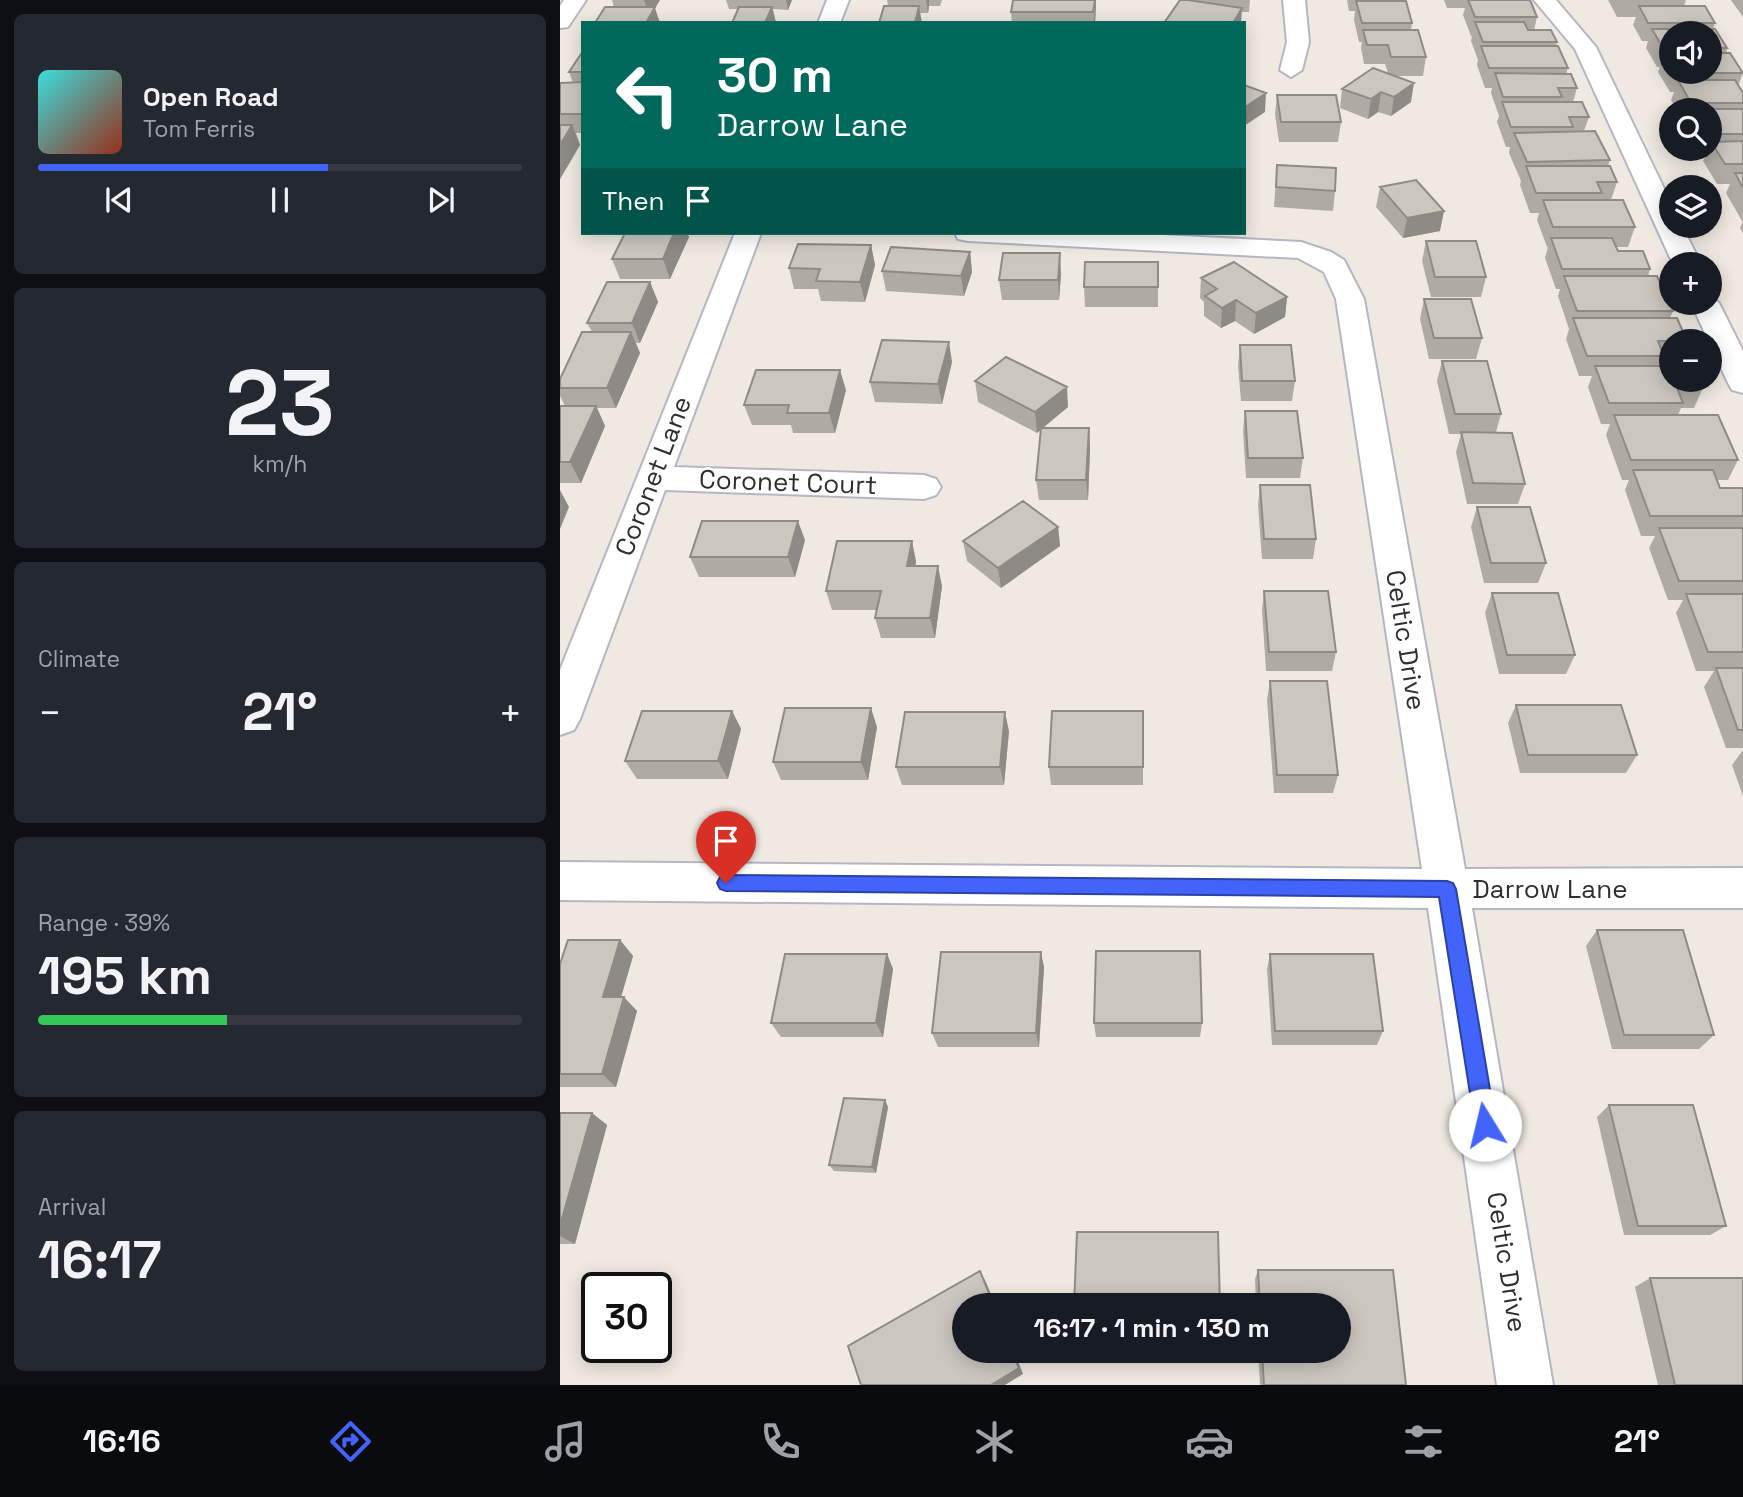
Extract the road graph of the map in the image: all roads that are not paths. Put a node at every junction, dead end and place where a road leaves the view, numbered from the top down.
1 (838, 0) edge
2 (1294, 0) edge
3 (1545, 0) edge
4 (830, 21) edge
5 (1291, 70) dead end
6 (747, 235) edge
7 (1007, 235) edge
8 (1681, 252) edge
9 (1711, 315) edge
10 (1743, 383) edge
11 (652, 478) junction
12 (923, 487) dead end
13 (560, 719) edge
14 (560, 881) edge
15 (1743, 888) edge
16 (1447, 889) junction
17 (1525, 1385) edge

1 - 4 street
2 - 5 street
3 - 8 street
6 - 11 street, Coronet Lane
7 - 16 street, Celtic Drive
9 - 10 street
11 - 12 street, Coronet Court
11 - 13 street, Coronet Lane
14 - 16 street, Darrow Lane
15 - 16 street, Darrow Lane
16 - 17 street, Celtic Drive

